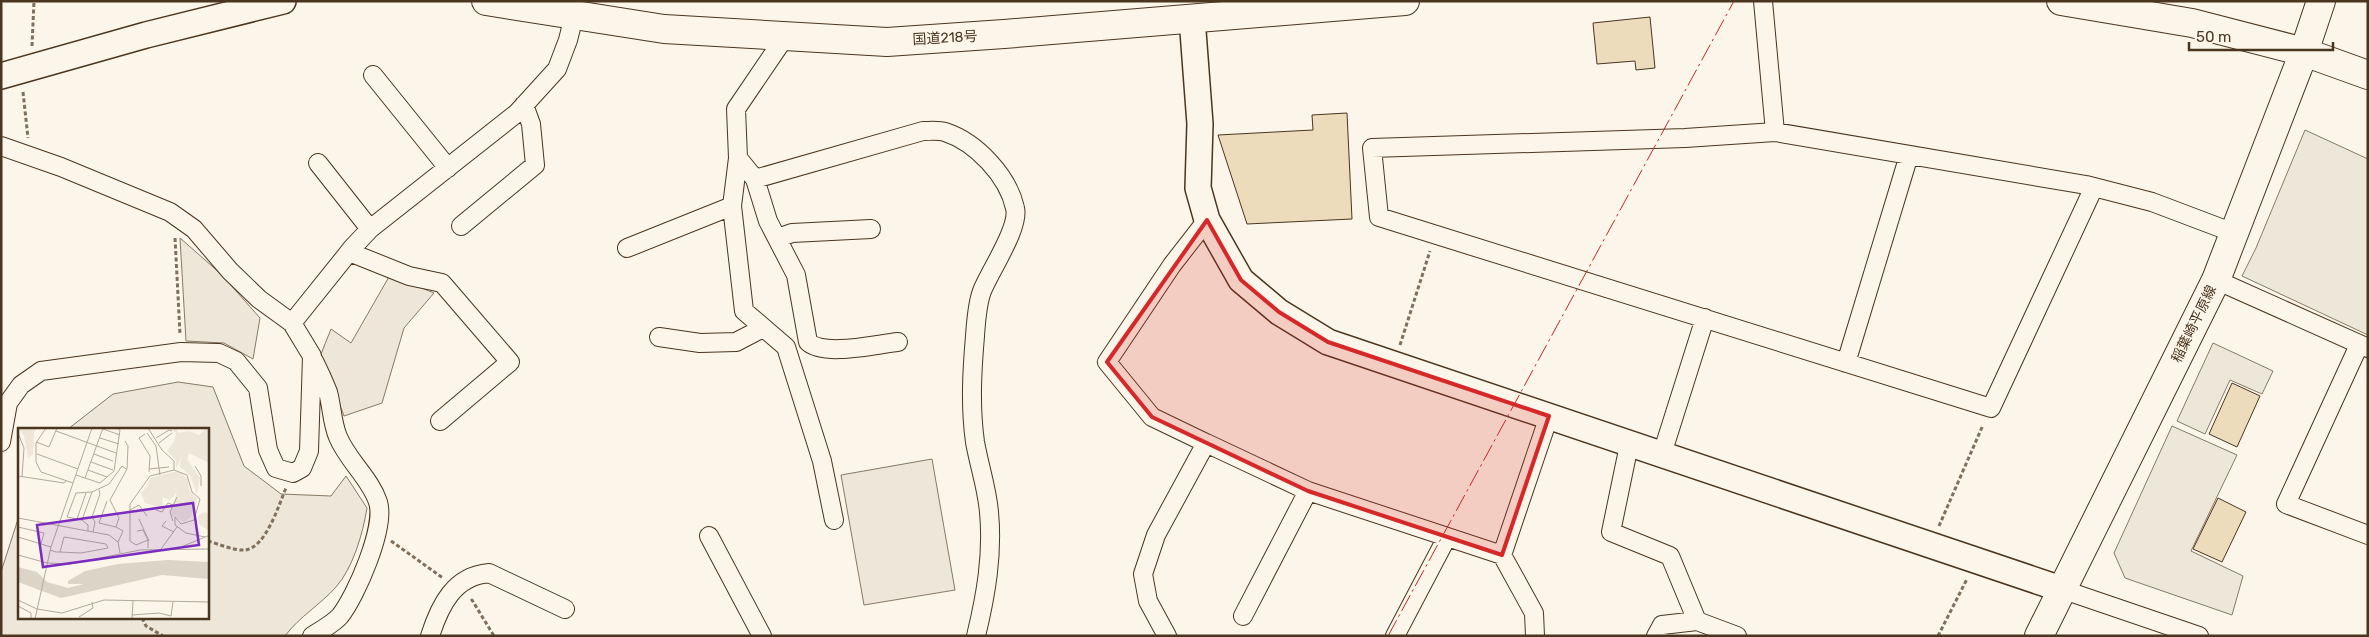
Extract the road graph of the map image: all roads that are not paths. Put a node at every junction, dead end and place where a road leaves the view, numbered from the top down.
1 (283, 1) edge
2 (486, 1) edge
3 (1405, 1) edge
4 (1763, 1) edge
5 (2061, 1) edge
6 (2321, 1) edge
7 (233, 8) edge
8 (574, 16) junction
9 (1192, 18) junction
10 (785, 37) junction
11 (2307, 41) junction
12 (18, 71) edge
13 (373, 75) dead end
14 (2368, 75) edge
15 (524, 105) junction
16 (1775, 132) junction
17 (1, 146) edge
18 (1909, 155) junction
19 (738, 158) junction
20 (318, 163) dead end
21 (448, 168) junction
22 (756, 179) junction
23 (2094, 187) junction
24 (732, 206) junction
25 (1207, 220) junction
26 (460, 226) dead end
27 (370, 229) junction
28 (871, 229) dead end
29 (2234, 233) junction
30 (778, 238) junction
31 (626, 248) dead end
32 (349, 252) junction
33 (2216, 280) junction
34 (1705, 318) junction
35 (292, 323) junction
36 (763, 328) junction
37 (658, 337) dead end
38 (898, 342) dead end
39 (2363, 347) edge
40 (312, 356) junction
41 (1846, 363) junction
42 (1548, 416) junction
43 (440, 421) dead end
44 (1, 442) edge
45 (1206, 443) junction
46 (1629, 445) junction
47 (1662, 454) junction
48 (1308, 491) junction
49 (834, 520) dead end
50 (2368, 535) edge
51 (709, 536) dead end
52 (1448, 537) junction
53 (1502, 555) junction
54 (2064, 590) junction
55 (565, 609) dead end
56 (1243, 616) dead end
57 (1697, 621) junction
58 (312, 636) edge
59 (430, 636) edge
60 (762, 636) edge
61 (976, 636) edge
62 (1167, 636) edge
63 (1396, 636) edge
64 (1535, 636) edge
65 (1656, 636) edge
66 (1737, 636) edge
67 (2040, 636) edge
68 (2199, 636) edge

1 - 7 street
2 - 8 main road, 国道218号
3 - 9 main road, 国道218号
4 - 16 street
5 - 11 main road
6 - 11 main road, 稲葉崎平原線
7 - 12 street
8 - 10 main road, 国道218号
8 - 15 street
9 - 10 main road, 国道218号
9 - 25 street
10 - 19 street
11 - 14 main road
11 - 29 main road, 稲葉崎平原線
13 - 21 street
15 - 21 street
15 - 26 street
16 - 18 street
16 - 34 street
17 - 35 street
18 - 23 street
18 - 41 street
19 - 22 street
19 - 24 street
20 - 27 street
21 - 27 street
22 - 30 street
22 - 61 street
23 - 29 street
23 - 41 street
24 - 31 street
24 - 36 street
25 - 42 street
25 - 45 street
27 - 32 street
28 - 30 street
29 - 33 main road, 稲葉崎平原線
30 - 38 street
32 - 35 street
32 - 43 street
33 - 39 street
33 - 54 main road, 稲葉崎平原線
34 - 41 street
34 - 47 street
35 - 40 street
36 - 37 street
36 - 49 street
39 - 50 street
40 - 44 street
40 - 58 street
42 - 46 street
42 - 53 street
45 - 48 street
45 - 62 street
46 - 47 street
46 - 57 street
47 - 54 street
48 - 52 street
48 - 56 street
51 - 60 street
52 - 53 street
52 - 63 street
53 - 64 street
54 - 67 main road, 稲葉崎平原線
54 - 68 street
55 - 59 street
57 - 65 street
57 - 66 street

